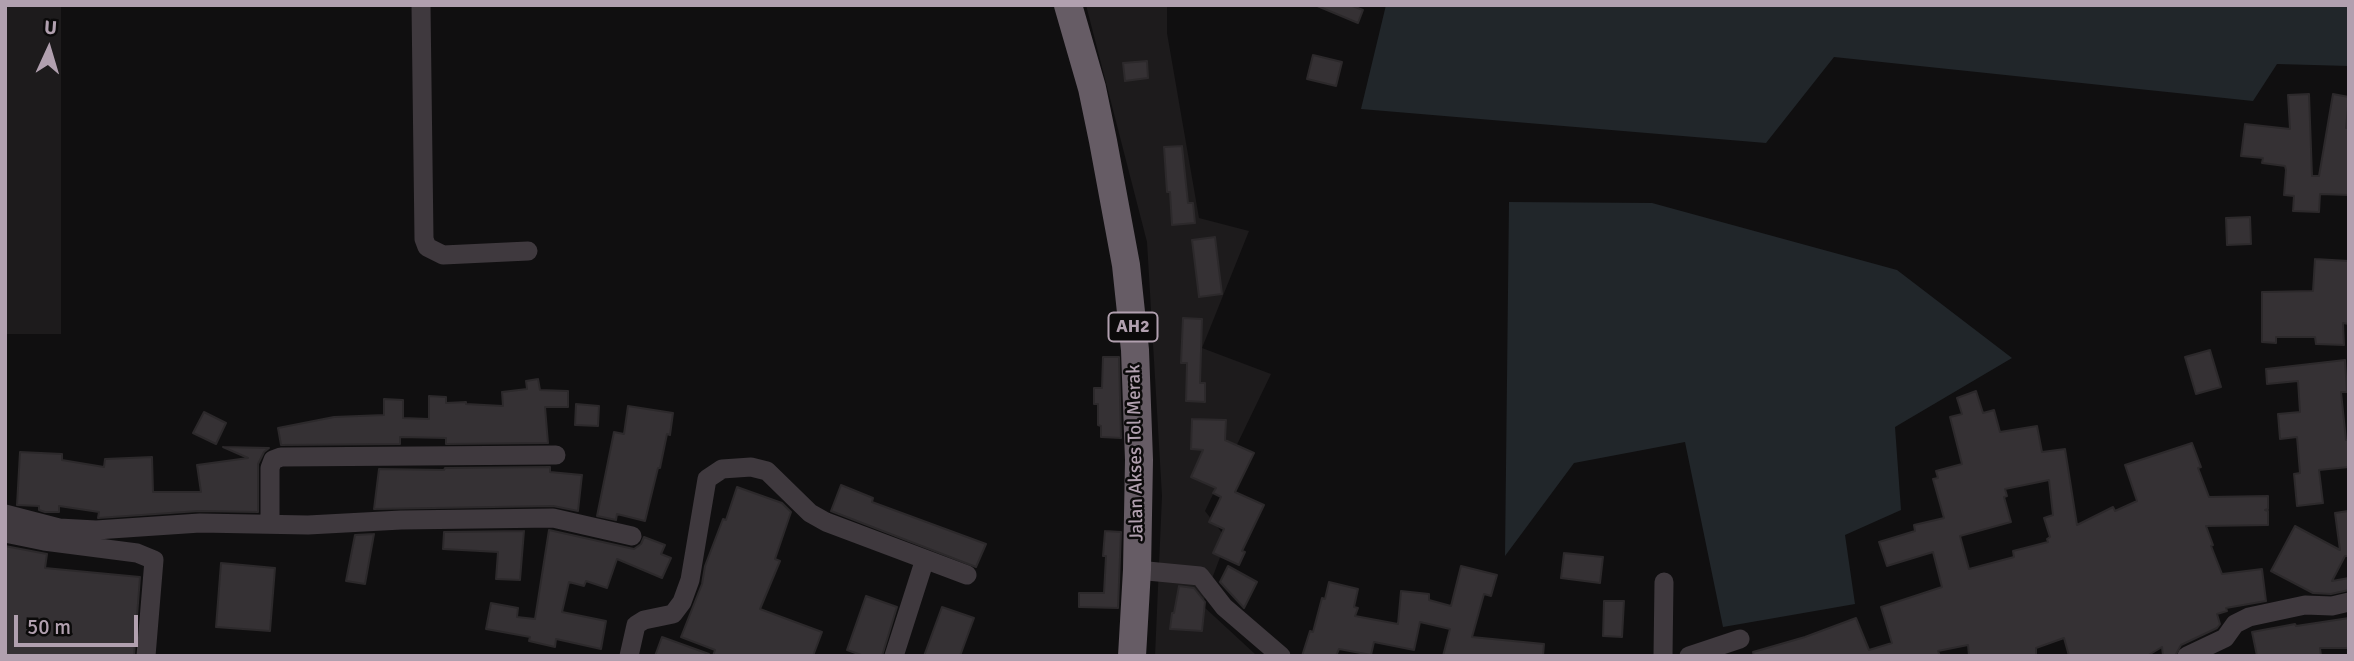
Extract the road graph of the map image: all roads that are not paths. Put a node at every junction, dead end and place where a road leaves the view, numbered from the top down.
1 (421, 5) edge
2 (1068, 5) edge
3 (528, 251) dead end
4 (556, 455) dead end
5 (5, 514) edge
6 (270, 524) junction
7 (5, 533) edge
8 (632, 536) dead end
9 (925, 559) junction
10 (1137, 569) junction
11 (967, 575) dead end
12 (1664, 582) dead end
13 (2349, 602) edge
14 (1740, 639) dead end
15 (146, 656) edge
16 (629, 656) edge
17 (894, 656) edge
18 (1132, 656) edge
19 (1280, 656) edge
20 (1663, 656) edge
21 (1689, 656) edge
22 (2187, 656) edge

1 - 3 street
2 - 10 highway, Jalan Akses Tol Merak / AH2
4 - 6 street
5 - 6 street
6 - 8 street
7 - 15 street
9 - 11 street
9 - 16 street
9 - 17 street
10 - 18 highway, Jalan Akses Tol Merak / AH2
10 - 19 street
12 - 20 street
13 - 22 street
14 - 21 street

